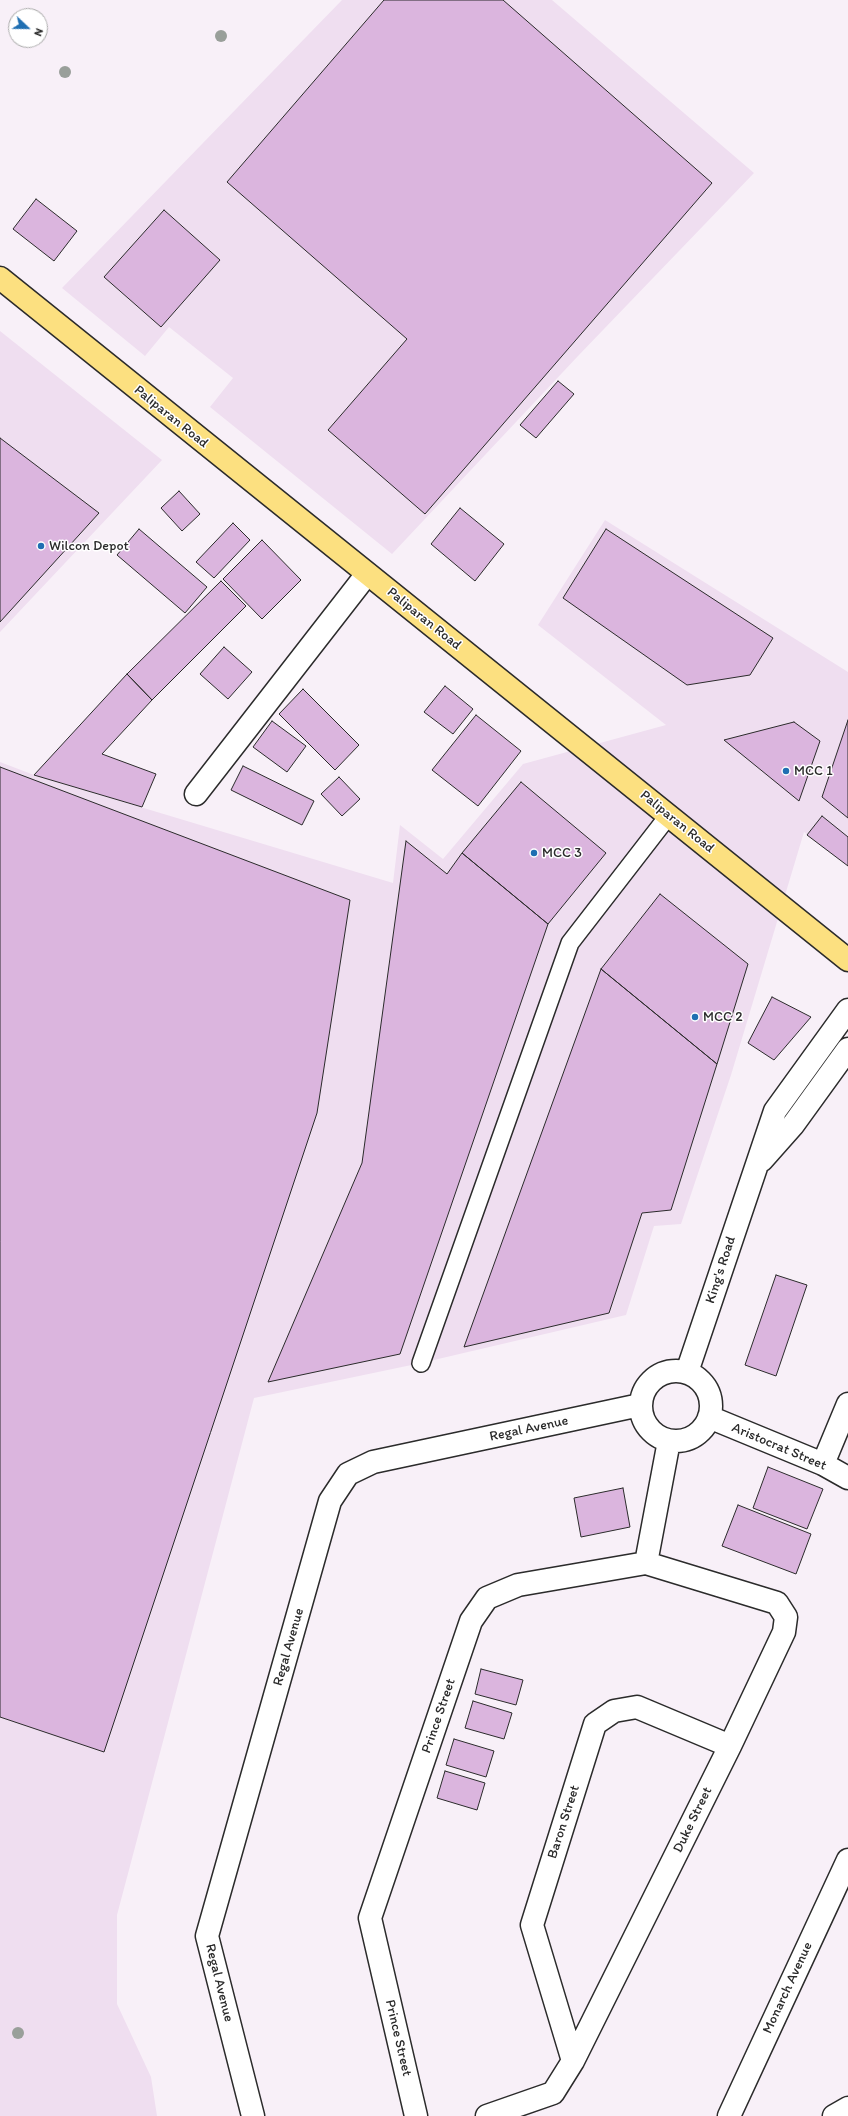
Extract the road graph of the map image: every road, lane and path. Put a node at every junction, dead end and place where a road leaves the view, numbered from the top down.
1 (0, 278) edge
2 (368, 574) junction
3 (196, 794) dead end
4 (669, 815) junction
5 (848, 960) edge
6 (848, 1010) edge
7 (848, 1048) edge
8 (754, 1168) junction
9 (421, 1363) dead end
10 (687, 1372) junction
11 (848, 1404) edge
12 (640, 1405) junction
13 (709, 1417) junction
14 (670, 1441) junction
15 (823, 1464) junction
16 (848, 1478) edge
17 (646, 1563) junction
18 (730, 1746) junction
19 (848, 1860) edge
20 (573, 2061) junction
21 (848, 2108) edge
22 (253, 2116) edge
23 (416, 2116) edge
24 (487, 2116) edge
25 (729, 2116) edge
26 (834, 2116) edge

1 - 2 main road, Paliparan Road
2 - 3 street
2 - 4 main road, Paliparan Road
4 - 5 main road, Paliparan Road
4 - 9 lane
6 - 8 street, King's Road
7 - 8 street, King's Road
8 - 10 street, King's Road
10 - 12 street
10 - 13 street
11 - 15 street
12 - 14 street
12 - 22 street, Regal Avenue
13 - 14 street
13 - 15 street, Aristocrat Street
14 - 17 street
15 - 16 street, Aristocrat Street
17 - 18 street, Duke Street
17 - 23 street, Prince Street
18 - 20 street, Duke Street
18 - 20 street, Baron Street
19 - 25 street, Monarch Avenue
20 - 24 street, Duke Street
21 - 26 street

